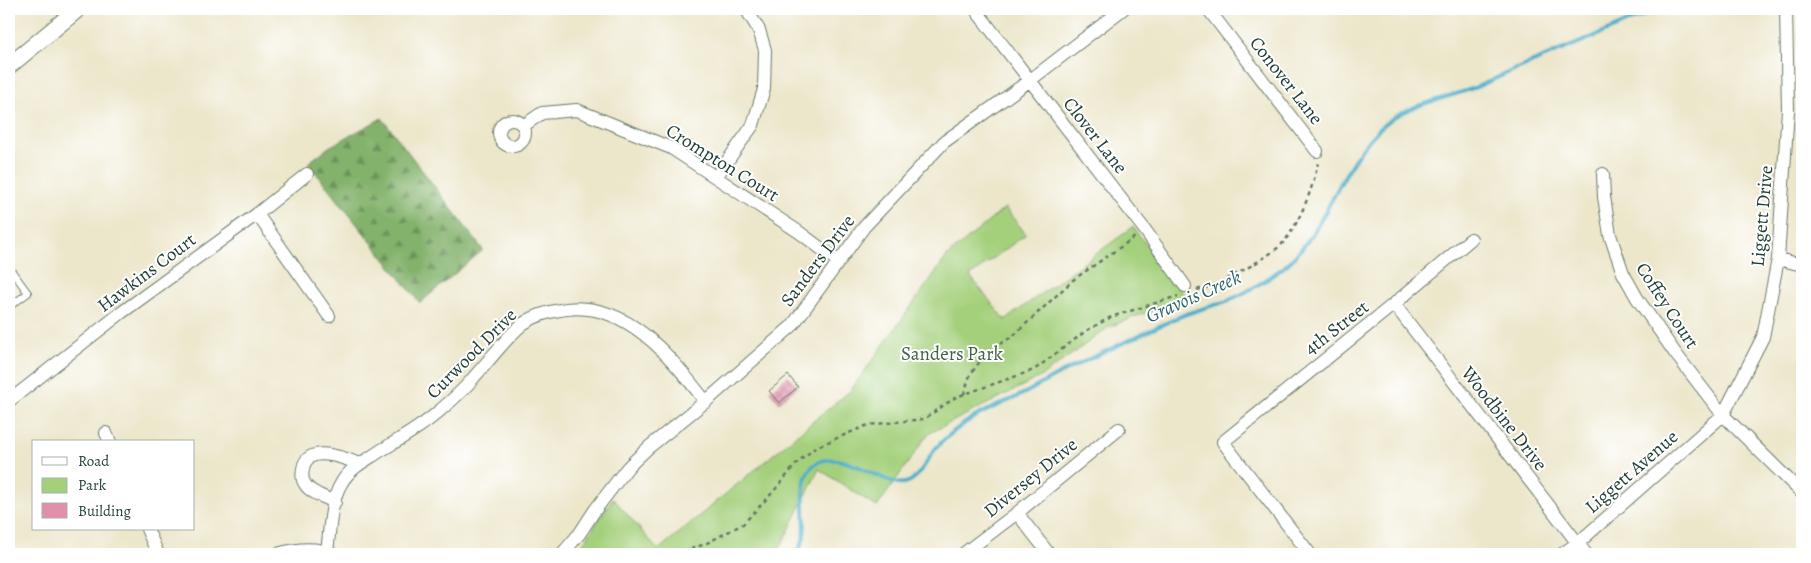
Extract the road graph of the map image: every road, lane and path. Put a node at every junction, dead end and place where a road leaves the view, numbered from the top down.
1 (78, 9) edge
2 (746, 9) edge
3 (975, 9) edge
4 (1123, 9) edge
5 (1208, 9) edge
6 (1786, 9) edge
7 (9, 66) edge
8 (1029, 81) junction
9 (523, 126) dead end
10 (1317, 150) joint
11 (307, 174) dead end
12 (1603, 174) dead end
13 (716, 177) junction
14 (257, 214) junction
15 (1145, 230) junction
16 (1471, 239) dead end
17 (1778, 259) junction
18 (839, 262) junction
19 (1802, 265) edge
20 (9, 266) edge
21 (1187, 291) junction
22 (1394, 304) junction
23 (9, 307) edge
24 (329, 316) dead end
25 (964, 394) junction
26 (9, 401) edge
27 (706, 402) junction
28 (1723, 415) junction
29 (1119, 429) dead end
30 (359, 464) junction
31 (1802, 493) edge
32 (335, 502) junction
33 (1017, 513) junction
34 (147, 530) edge
35 (1578, 543) junction
36 (329, 553) edge
37 (158, 554) edge
38 (277, 554) edge
39 (562, 554) edge
40 (608, 554) edge
41 (634, 554) edge
42 (685, 554) edge
43 (963, 554) edge
44 (1049, 554) edge
45 (1310, 554) edge
46 (1562, 554) edge
47 (1586, 554) edge

1 - 7 street
2 - 13 street
3 - 8 street, Clover Lane
4 - 8 street, Sanders Drive
5 - 10 street, Conover Lane
6 - 17 street, Liggett Drive
8 - 15 street, Clover Lane
8 - 18 street, Sanders Drive
9 - 13 street, Crompton Court
10 - 21 path
11 - 14 street, Hawkins Court
12 - 28 street, Coffey Court
13 - 18 street, Crompton Court
14 - 24 street
14 - 26 street, Hawkins Court
15 - 21 street, Clover Lane
15 - 25 path
16 - 22 street, 4th Street
17 - 19 street
17 - 28 street, Liggett Drive
18 - 27 street, Sanders Drive
20 - 23 lane
21 - 25 path
22 - 35 street, Woodbine Drive
22 - 45 street, 4th Street
25 - 42 path
27 - 30 street, Curwood Drive
27 - 39 street, Sanders Drive
28 - 31 street, Coffey Court
28 - 35 street, Liggett Avenue
29 - 33 street, Diversey Drive
30 - 32 street, Curwood Drive
30 - 32 street
32 - 36 street, Curwood Drive
33 - 43 street, Diversey Drive
33 - 44 street
34 - 37 street
35 - 46 street, Liggett Avenue
35 - 47 street, Woodbine Drive
36 - 38 street
40 - 41 path

